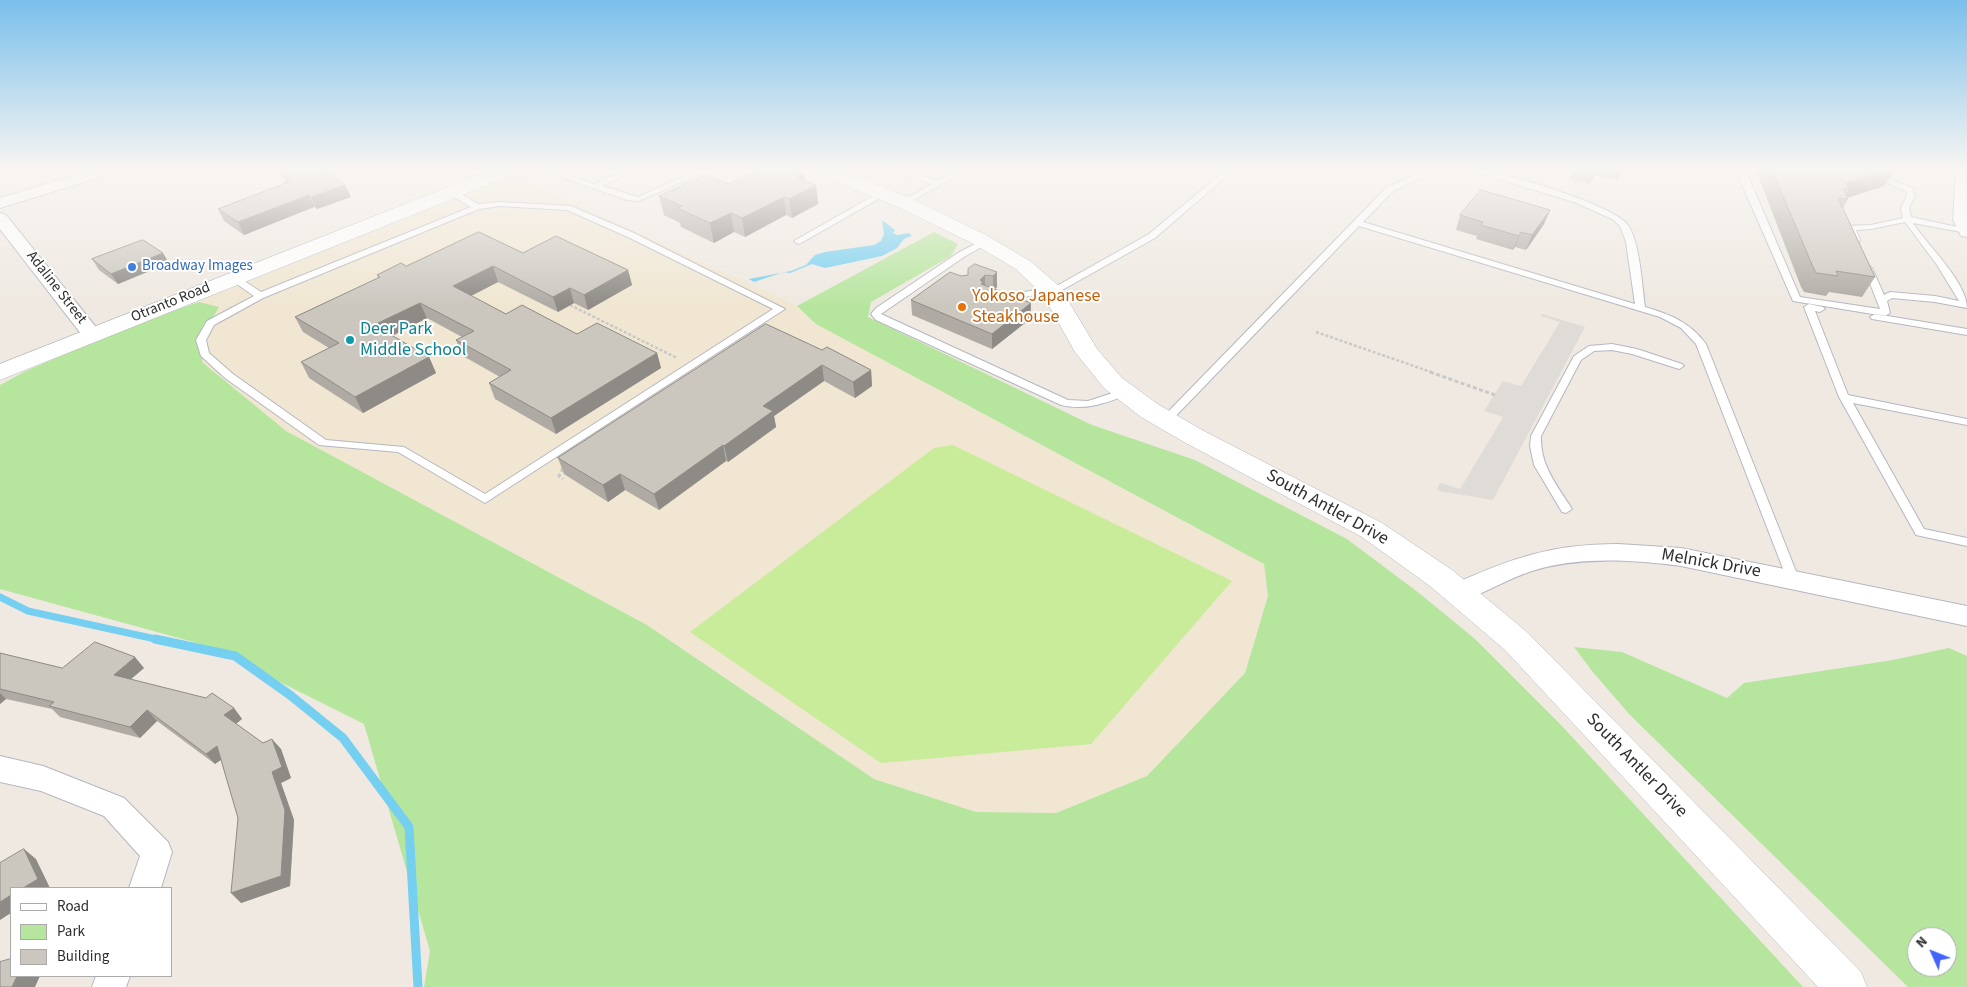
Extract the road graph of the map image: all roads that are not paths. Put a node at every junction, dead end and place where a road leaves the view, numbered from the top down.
1 (394, 215) edge
2 (457, 215) edge
3 (584, 215) edge
4 (845, 215) edge
5 (928, 215) edge
6 (1177, 215) edge
7 (1365, 215) edge
8 (1610, 215) edge
9 (1759, 215) edge
10 (1906, 215) edge
11 (1962, 215) edge
12 (0, 218) edge
13 (1907, 219) junction
14 (1357, 223) junction
15 (1967, 231) edge
16 (798, 241) dead end
17 (984, 242) junction
18 (1859, 246) edge
19 (1863, 255) edge
20 (234, 278) junction
21 (1051, 291) junction
22 (260, 296) junction
23 (993, 297) edge
24 (1882, 300) junction
25 (1966, 305) edge
26 (1640, 307) junction
27 (1828, 307) junction
28 (1967, 332) edge
29 (92, 335) junction
30 (1679, 366) dead end
31 (0, 373) edge
32 (1125, 392) junction
33 (1844, 397) junction
34 (1165, 421) junction
35 (1967, 422) edge
36 (1566, 509) dead end
37 (1967, 542) edge
38 (1793, 579) junction
39 (1458, 593) junction
40 (1967, 616) edge
41 (0, 769) edge
42 (144, 887) edge
43 (1846, 987) edge

1 - 20 street, Otranto Road
2 - 22 lane
3 - 22 lane
4 - 16 lane
5 - 17 street, South Antler Drive
6 - 21 lane
7 - 14 lane
8 - 26 lane
9 - 27 lane
10 - 13 lane
11 - 15 street
12 - 29 street, Adaline Street
13 - 15 lane
13 - 18 lane
13 - 25 lane
14 - 26 lane
14 - 34 lane
17 - 21 street, South Antler Drive
17 - 32 lane
19 - 24 lane
20 - 22 lane
20 - 29 street, Otranto Road
21 - 23 lane
21 - 32 street, South Antler Drive
24 - 25 lane
24 - 27 lane
26 - 38 lane
27 - 28 lane
27 - 33 lane
29 - 31 street, Otranto Road
30 - 36 lane
32 - 34 street, South Antler Drive
33 - 35 lane
33 - 37 lane
34 - 39 street, South Antler Drive
38 - 39 street, Melnick Drive
38 - 40 street, Melnick Drive
39 - 43 street, South Antler Drive
41 - 42 street

